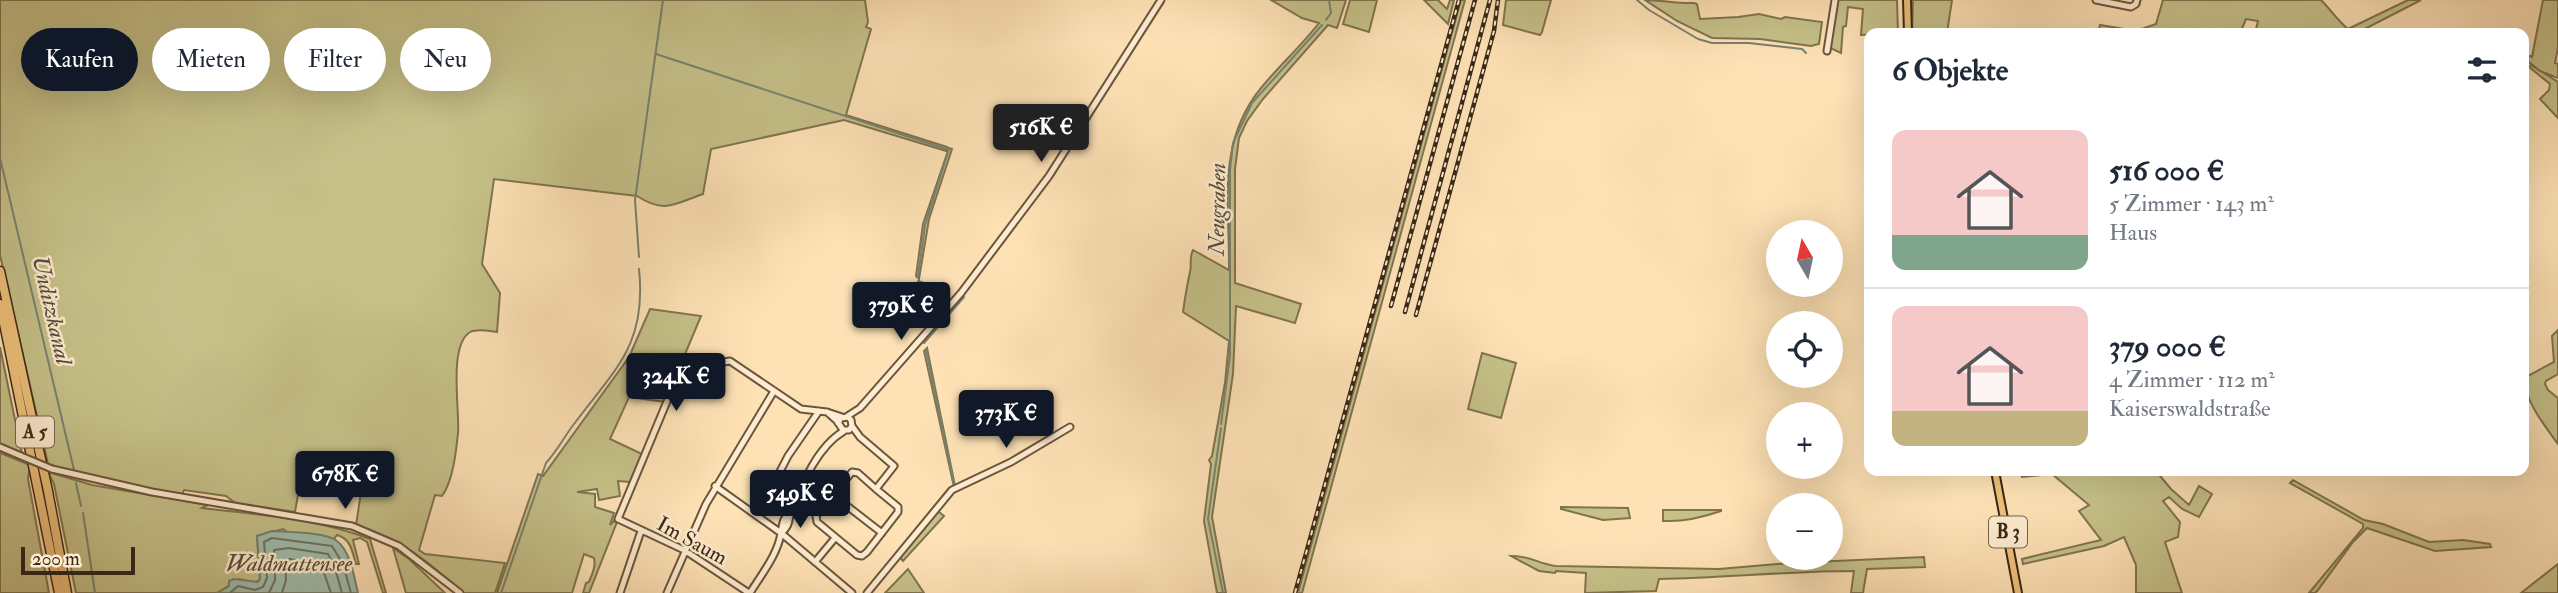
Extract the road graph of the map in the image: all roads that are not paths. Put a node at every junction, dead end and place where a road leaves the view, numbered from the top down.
1 (1161, 0) edge
2 (1835, 0) edge
3 (1908, 1) edge
4 (2100, 1) edge
5 (2136, 3) edge
6 (1908, 28) edge
7 (1827, 51) dead end
8 (0, 271) edge
9 (0, 304) edge
10 (774, 391) junction
11 (860, 408) junction
12 (819, 411) junction
13 (841, 421) junction
14 (852, 424) junction
15 (1070, 427) dead end
16 (845, 431) junction
17 (860, 437) junction
18 (832, 440) junction
19 (0, 447) edge
20 (1996, 476) edge
21 (715, 486) junction
22 (876, 489) junction
23 (833, 495) junction
24 (757, 516) junction
25 (641, 531) junction
26 (781, 533) junction
27 (882, 533) junction
28 (835, 538) junction
29 (684, 550) junction
30 (816, 562) junction
31 (59, 593) edge
32 (67, 593) edge
33 (460, 593) edge
34 (620, 593) edge
35 (667, 593) edge
36 (750, 593) edge
37 (852, 593) edge
38 (867, 593) edge
39 (2018, 593) edge

1 - 11 street
2 - 7 street
3 - 6 main road
4 - 5 street
8 - 32 highway, A 5
9 - 31 highway, A 5
10 - 12 street
10 - 21 street
10 - 25 street, Im Saum
11 - 13 street
11 - 14 street
12 - 13 street
12 - 24 street
13 - 14 street
13 - 16 street
13 - 18 street
14 - 16 street
14 - 17 street
15 - 38 street
16 - 17 street
16 - 18 street
17 - 22 street
18 - 26 street
19 - 33 street, bridge
20 - 39 main road, B 3
21 - 24 street
21 - 29 street
22 - 23 street
22 - 27 street
23 - 27 street
23 - 28 street
24 - 26 street
25 - 29 street, Im Saum
25 - 34 street
26 - 30 street
26 - 36 street
27 - 28 street
28 - 30 street
29 - 35 street
29 - 36 street, Im Saum
30 - 37 street

